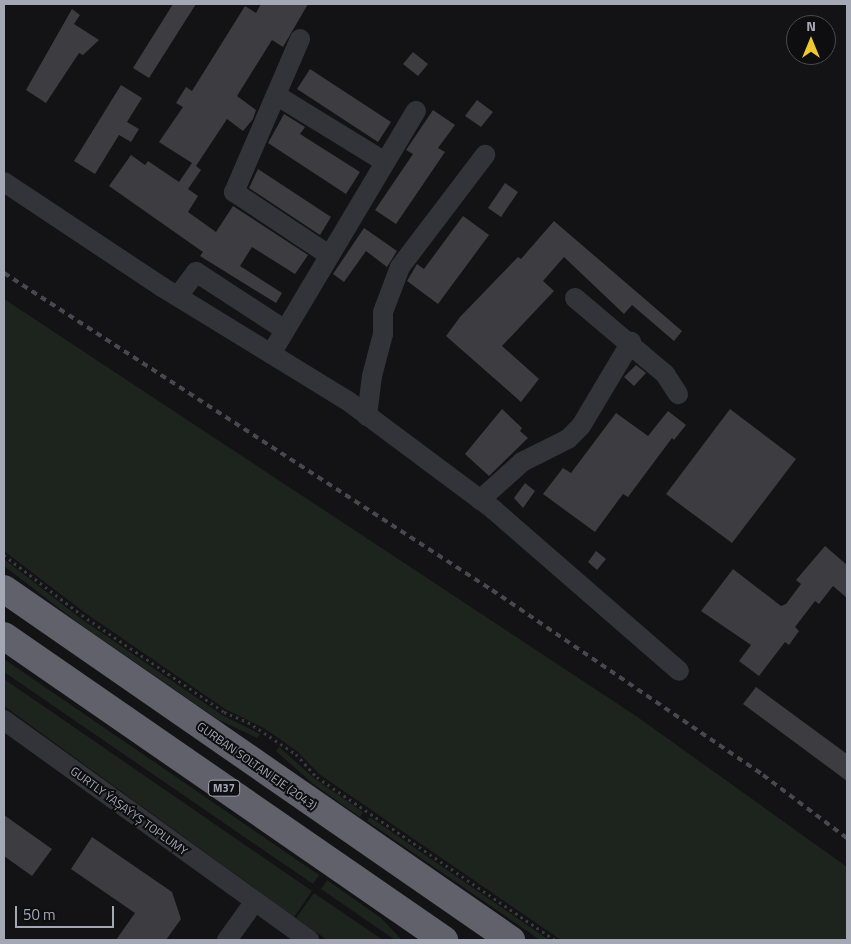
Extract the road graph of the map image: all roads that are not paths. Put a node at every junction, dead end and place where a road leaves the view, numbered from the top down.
1 (300, 40) dead end
2 (276, 95) junction
3 (416, 111) dead end
4 (484, 155) dead end
5 (385, 162) junction
6 (4, 182) edge
7 (329, 255) junction
8 (178, 296) junction
9 (575, 298) dead end
10 (285, 330) junction
11 (631, 342) junction
12 (271, 354) junction
13 (678, 394) dead end
14 (367, 416) junction
15 (480, 500) junction
16 (4, 580) edge
17 (4, 589) edge
18 (31, 608) junction
19 (4, 636) edge
20 (680, 671) dead end
21 (4, 720) edge
22 (255, 901) junction
23 (227, 940) edge
24 (309, 940) edge
25 (444, 940) edge
26 (512, 940) edge

1 - 2 street
2 - 5 street
2 - 7 street
3 - 5 street
4 - 14 street
5 - 7 street
6 - 8 street
7 - 10 street
8 - 10 street
8 - 12 street
9 - 11 street
10 - 12 street
11 - 13 street
11 - 15 street
12 - 14 street
14 - 15 street
15 - 20 street
16 - 18 highway
17 - 18 highway, GURBAN SOLTAN EJE (2043)
18 - 26 highway, GURBAN SOLTAN EJE (2043)
19 - 25 highway, M37
21 - 22 street, GURTLY ÝAŞAÝYŞ TOPLUMY
22 - 23 street
22 - 24 street, GURTLY ÝAŞAÝYŞ TOPLUMY

